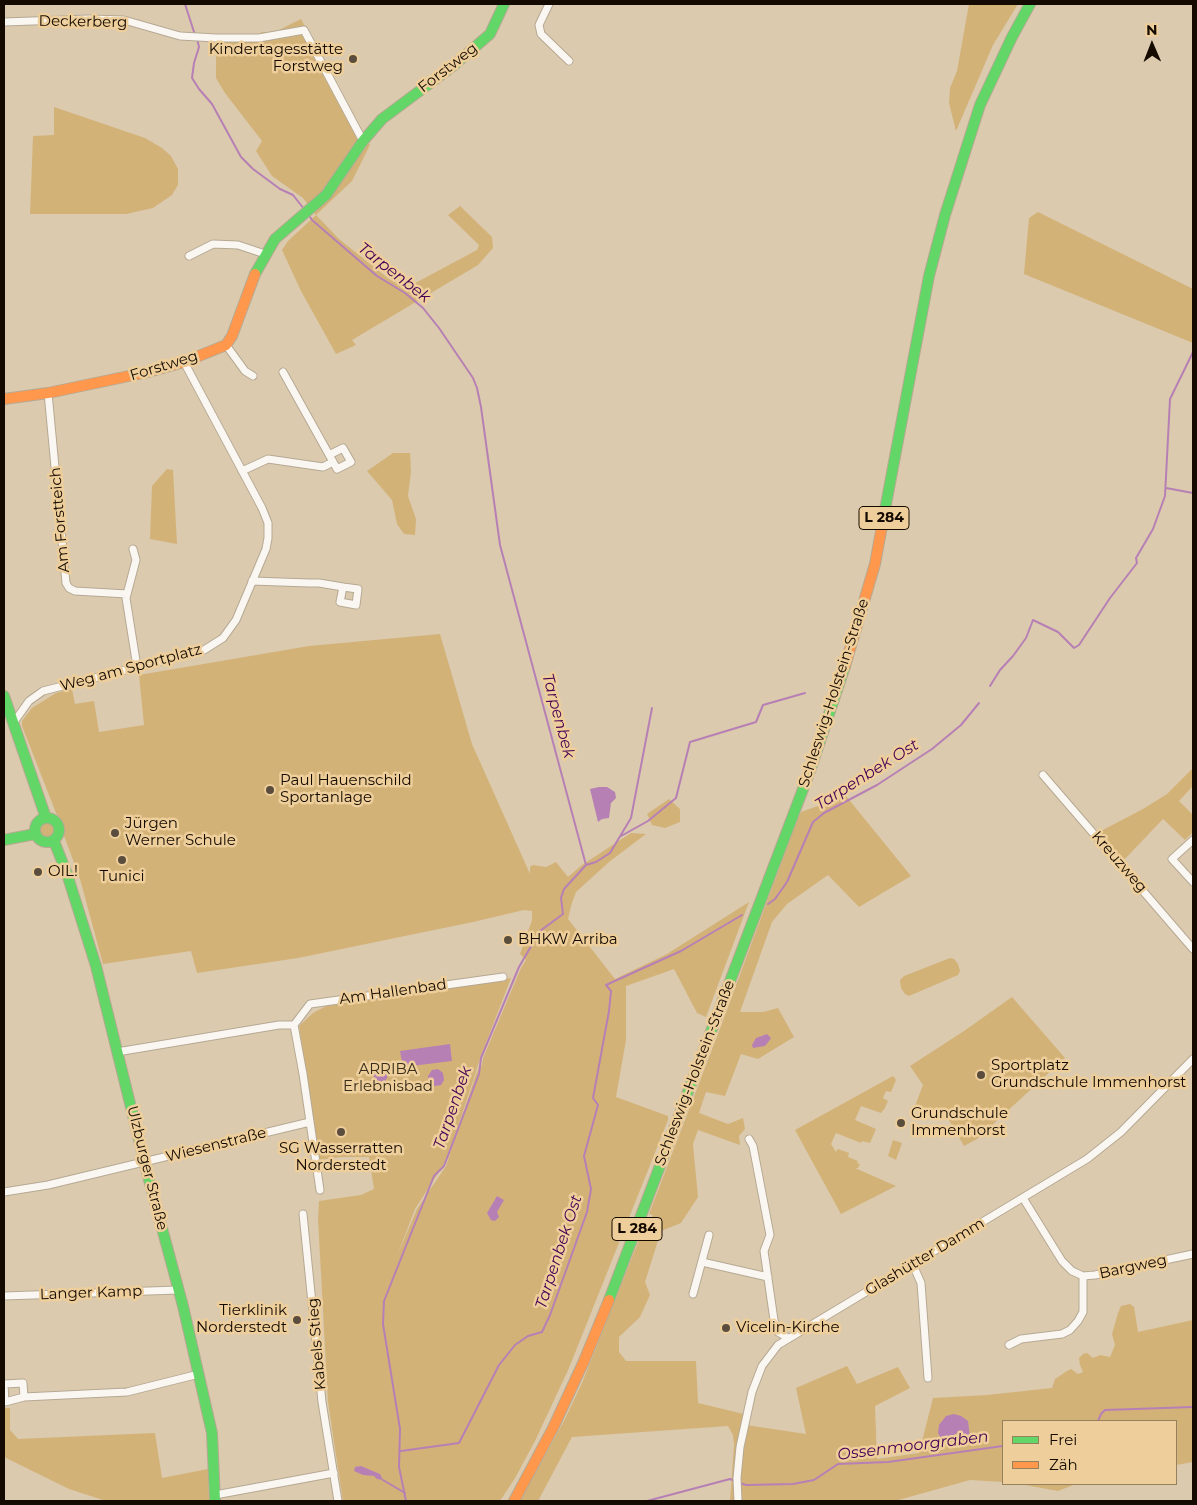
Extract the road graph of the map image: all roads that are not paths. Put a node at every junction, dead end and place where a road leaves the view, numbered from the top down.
1 (504, 4) edge
2 (549, 4) edge
3 (1030, 4) edge
4 (4, 22) edge
5 (569, 62) dead end
6 (363, 141) junction
7 (264, 254) junction
8 (189, 256) dead end
9 (226, 345) junction
10 (184, 362) junction
11 (283, 372) dead end
12 (253, 376) dead end
13 (48, 393) junction
14 (4, 399) edge
15 (242, 471) junction
16 (133, 550) dead end
17 (252, 581) junction
18 (342, 587) dead end
19 (127, 594) junction
20 (137, 667) junction
21 (4, 696) edge
22 (14, 722) junction
23 (1043, 775) dead end
24 (46, 818) junction
25 (35, 834) junction
26 (4, 840) edge
27 (1193, 840) edge
28 (54, 841) junction
29 (1193, 882) edge
30 (1193, 949) edge
31 (502, 977) dead end
32 (294, 1025) junction
33 (118, 1052) junction
34 (1193, 1059) edge
35 (310, 1122) junction
36 (749, 1139) dead end
37 (145, 1162) junction
38 (320, 1190) dead end
39 (4, 1192) edge
40 (1023, 1198) junction
41 (304, 1214) dead end
42 (710, 1235) dead end
43 (1193, 1254) edge
44 (702, 1262) junction
45 (913, 1265) junction
46 (1083, 1276) junction
47 (768, 1277) junction
48 (178, 1290) junction
49 (693, 1294) dead end
50 (4, 1296) edge
51 (788, 1338) junction
52 (1009, 1345) dead end
53 (199, 1374) junction
54 (928, 1378) dead end
55 (24, 1397) dead end
56 (334, 1473) junction
57 (215, 1498) edge
58 (338, 1501) edge
59 (514, 1501) edge
60 (738, 1501) edge

1 - 6 main road, Forstweg
2 - 5 street
3 - 59 main road, Schleswig-Holstein-Straße / L 284
4 - 6 street, Deckerberg
6 - 7 main road, Forstweg
7 - 8 street
7 - 9 main road, Forstweg
9 - 10 main road, Forstweg
9 - 12 street
10 - 13 main road, Forstweg
10 - 15 street, Weg am Sportplatz
11 - 15 street
13 - 14 main road, Forstweg
13 - 19 street, Am Forstteich
15 - 17 street, Weg am Sportplatz
16 - 19 street
17 - 18 street
17 - 20 street, Weg am Sportplatz
19 - 20 street
20 - 22 street, Weg am Sportplatz
21 - 22 main road, Ulzburger Straße
22 - 24 main road, Ulzburger Straße
23 - 30 street, Kreuzweg
24 - 25 main road
24 - 28 main road, Ulzburger Straße
25 - 26 main road
25 - 28 main road
27 - 29 street
28 - 33 main road, Ulzburger Straße
31 - 32 street, Am Hallenbad
32 - 33 street
32 - 35 street
33 - 37 main road, Ulzburger Straße
34 - 40 street, Glashütter Damm
35 - 37 street, Wiesenstraße
35 - 38 street
36 - 47 street
37 - 39 street, Wiesenstraße
37 - 48 main road, Ulzburger Straße
40 - 45 street, Glashütter Damm
40 - 46 street, Bargweg
41 - 56 street, Kabels Stieg
42 - 44 street
43 - 46 street, Bargweg
44 - 47 street
44 - 49 street
45 - 51 street, Glashütter Damm
45 - 54 street
46 - 52 street
47 - 51 street
48 - 50 street, Langer Kamp
48 - 53 main road, Ulzburger Straße
51 - 60 street, Glashütter Damm
53 - 55 street
53 - 57 main road, Ulzburger Straße
56 - 57 street
56 - 58 street, Kabels Stieg

